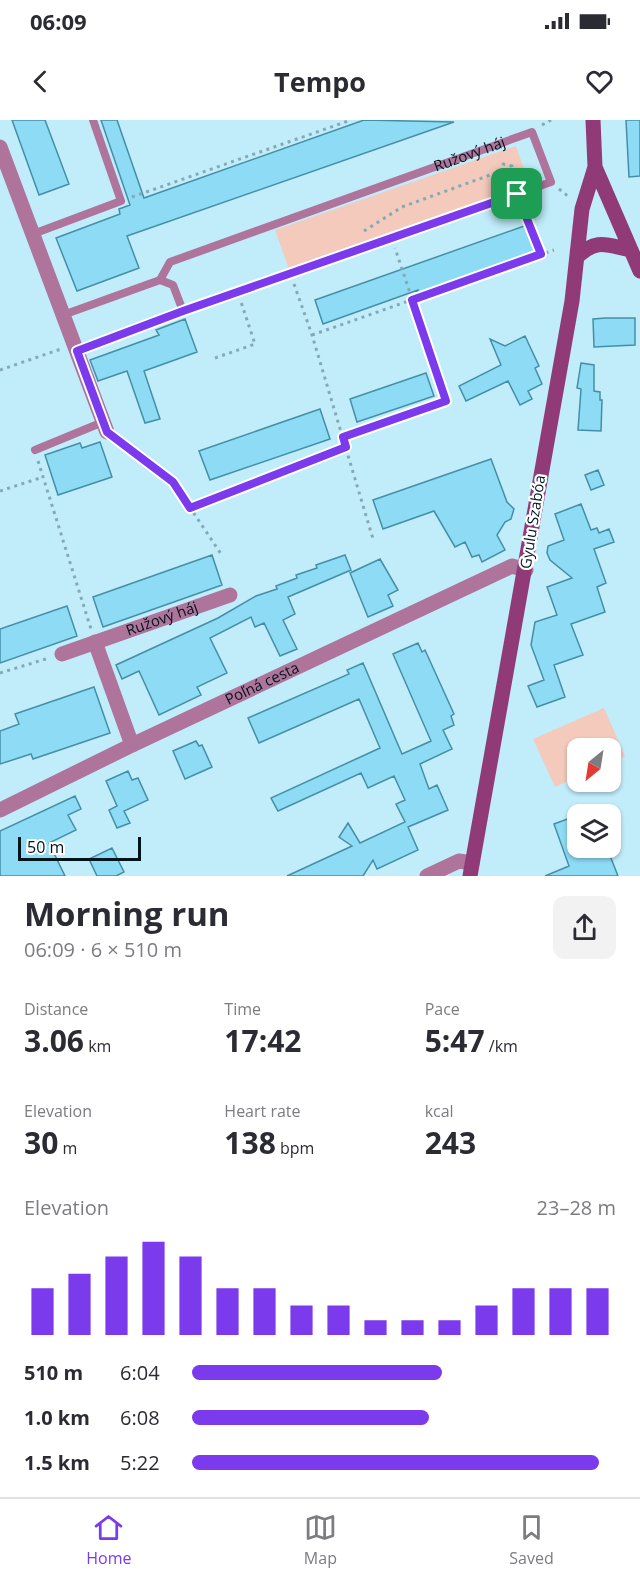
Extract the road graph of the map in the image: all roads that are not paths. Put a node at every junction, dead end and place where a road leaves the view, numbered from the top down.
1 (93, 120) edge
2 (593, 120) edge
3 (0, 147) edge
4 (595, 167) junction
5 (33, 234) junction
6 (631, 250) junction
7 (577, 257) junction
8 (640, 271) edge
9 (160, 280) junction
10 (183, 311) junction
11 (63, 315) junction
12 (76, 348) junction
13 (105, 427) joint
14 (34, 450) road end
15 (526, 570) junction
16 (230, 595) dead end
17 (95, 642) junction
18 (62, 654) road end
19 (132, 745) junction
20 (0, 810) edge
21 (471, 870) edge
22 (427, 876) edge

1 - 5 lane
2 - 4 street
3 - 5 street
4 - 6 street
4 - 7 street, Gyulu Szabóa
5 - 11 street
6 - 7 street
6 - 8 street
7 - 15 street, Gyulu Szabóa
9 - 10 lane
9 - 10 lane, Ružový háj
9 - 11 lane, Ružový háj
10 - 12 lane, Ružový háj
11 - 12 street
12 - 13 street
13 - 14 lane
15 - 19 street, Poľná cesta
15 - 21 street, Gyulu Szabóa
16 - 17 street, Ružový háj
17 - 18 street, Ružový háj
17 - 19 street
19 - 20 street, Poľná cesta
21 - 22 street

